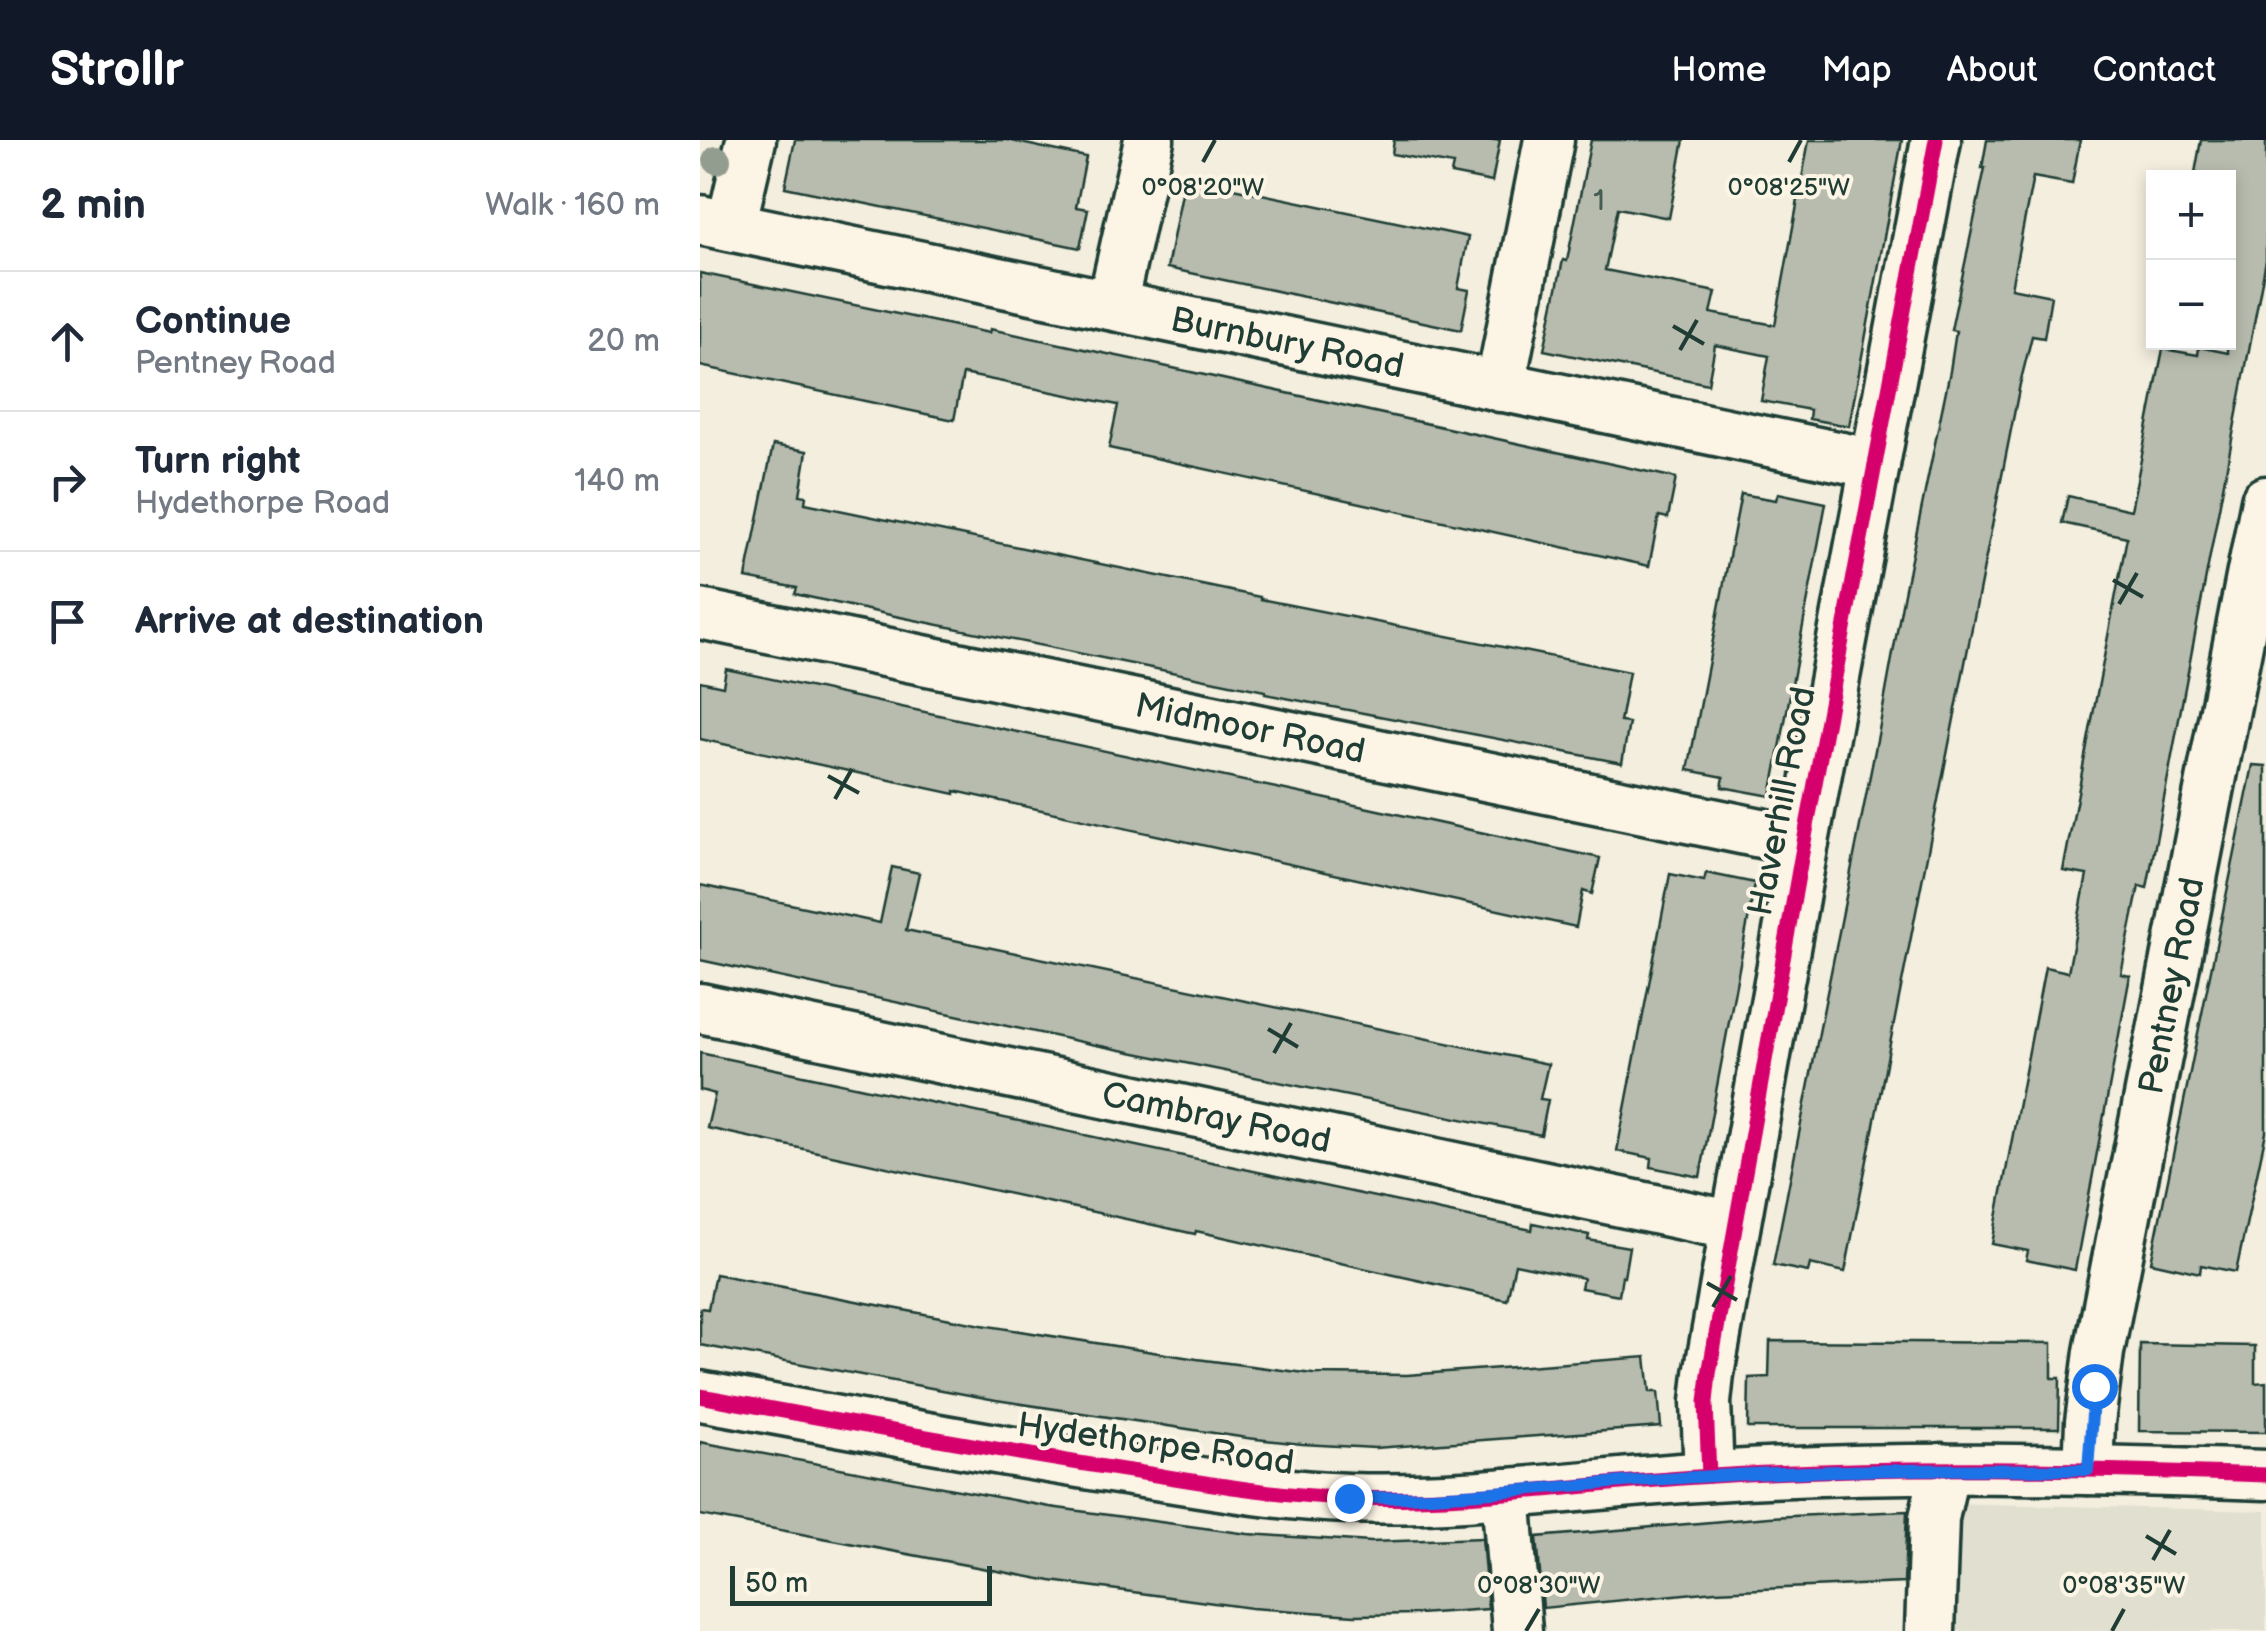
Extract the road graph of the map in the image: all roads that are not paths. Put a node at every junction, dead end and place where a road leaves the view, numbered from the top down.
1 (751, 140) edge
2 (1149, 140) edge
3 (1549, 140) edge
4 (1936, 140) edge
5 (715, 223) edge
6 (1112, 305) junction
7 (1500, 387) junction
8 (1875, 464) junction
9 (2266, 502) edge
10 (700, 614) edge
11 (1804, 842) junction
12 (700, 1008) edge
13 (1734, 1226) junction
14 (700, 1396) edge
15 (1941, 1468) junction
16 (2088, 1470) junction
17 (2266, 1474) edge
18 (1710, 1476) junction
19 (1506, 1493) junction
20 (1517, 1631) edge
21 (1930, 1631) edge

1 - 5 street
2 - 6 street
3 - 7 street
4 - 8 street, Haverhill Road
5 - 6 street, Burnbury Road
6 - 7 street, Burnbury Road
7 - 8 street, Burnbury Road
8 - 11 street, Haverhill Road
9 - 16 street, Pentney Road
10 - 11 street, Midmoor Road
11 - 13 street, Haverhill Road
12 - 13 street, Cambray Road
13 - 18 street, Haverhill Road
14 - 19 street, Hydethorpe Road
15 - 16 street, Hydethorpe Road
15 - 18 street, Hydethorpe Road
15 - 21 street
16 - 17 street, Hydethorpe Road
18 - 19 street, Hydethorpe Road
19 - 20 street

